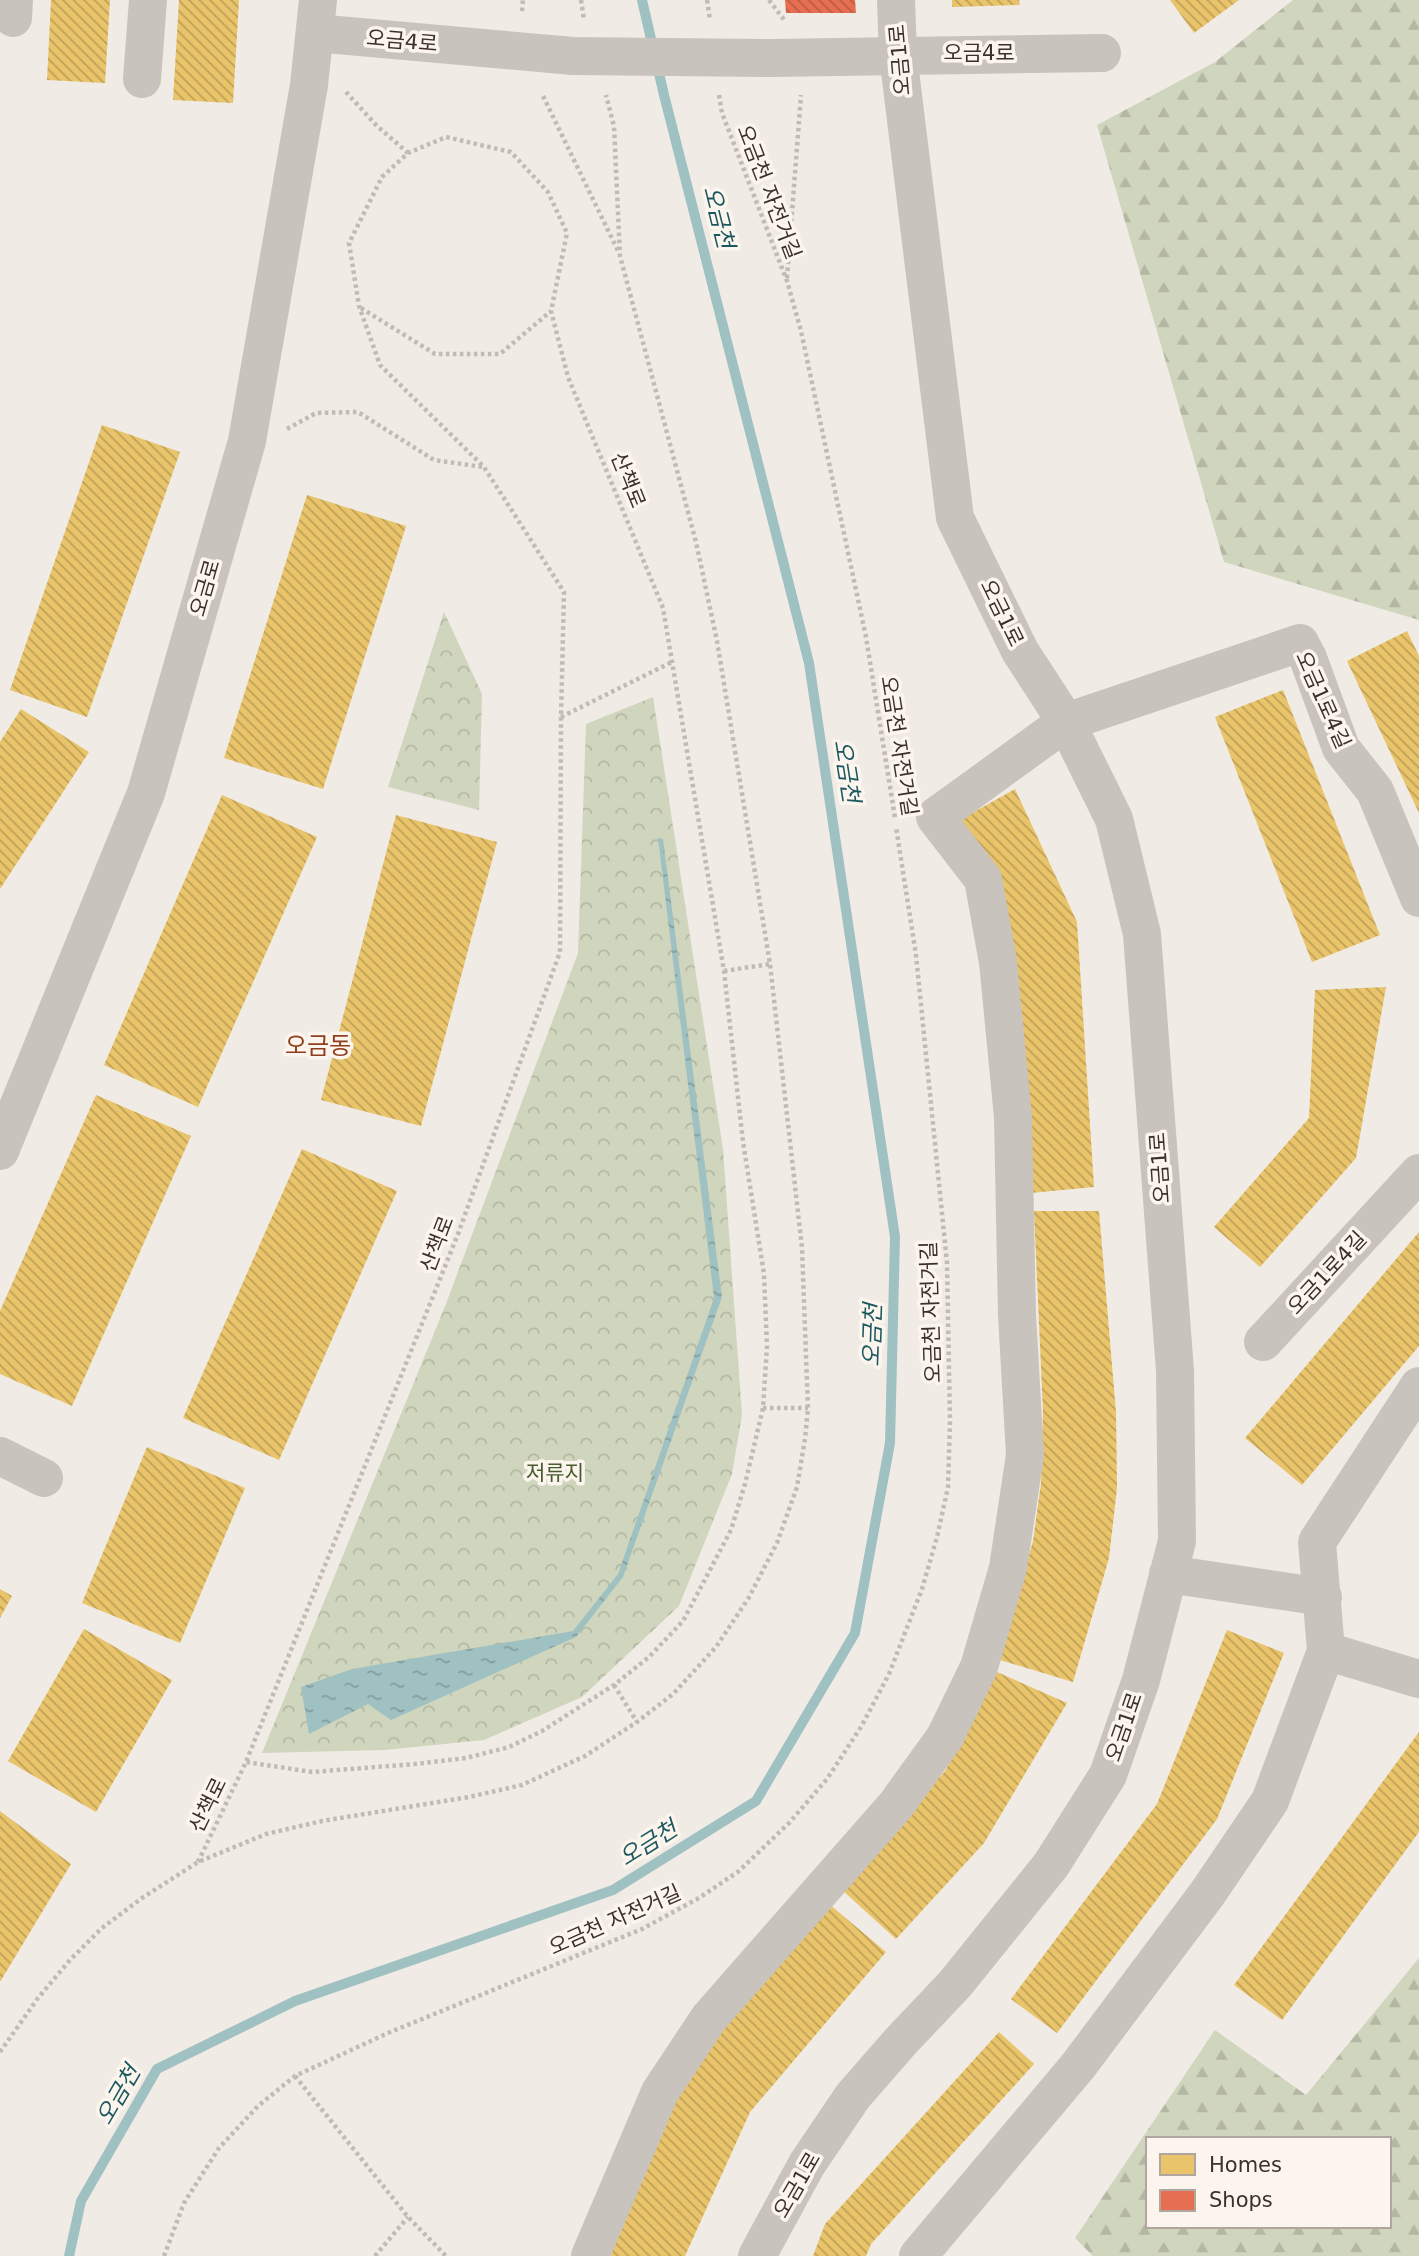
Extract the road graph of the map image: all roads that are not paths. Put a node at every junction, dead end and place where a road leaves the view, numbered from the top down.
1 (148, 0) edge
2 (896, 0) edge
3 (317, 17) edge
4 (1102, 53) dead end
5 (898, 55) junction
6 (142, 79) dead end
7 (1066, 722) junction
8 (1419, 898) edge
9 (0, 1151) edge
10 (1419, 1173) edge
11 (1263, 1342) dead end
12 (1419, 1386) edge
13 (0, 1456) edge
14 (44, 1478) dead end
15 (1168, 1574) junction
16 (1323, 1597) junction
17 (1326, 1651) junction
18 (1419, 1679) edge
19 (590, 2256) edge
20 (757, 2256) edge
21 (918, 2256) edge

1 - 6 street
2 - 5 street, 오금1로
3 - 5 street, 오금4로
3 - 9 street, 오금로
4 - 5 street, 오금4로
5 - 7 street, 오금1로
7 - 8 street, 오금1로4길
7 - 15 street, 오금1로
7 - 19 street
10 - 11 street, 오금1로4길
12 - 16 street
13 - 14 street
15 - 16 street
15 - 20 street, 오금1로
16 - 17 street
17 - 18 street
17 - 21 street

